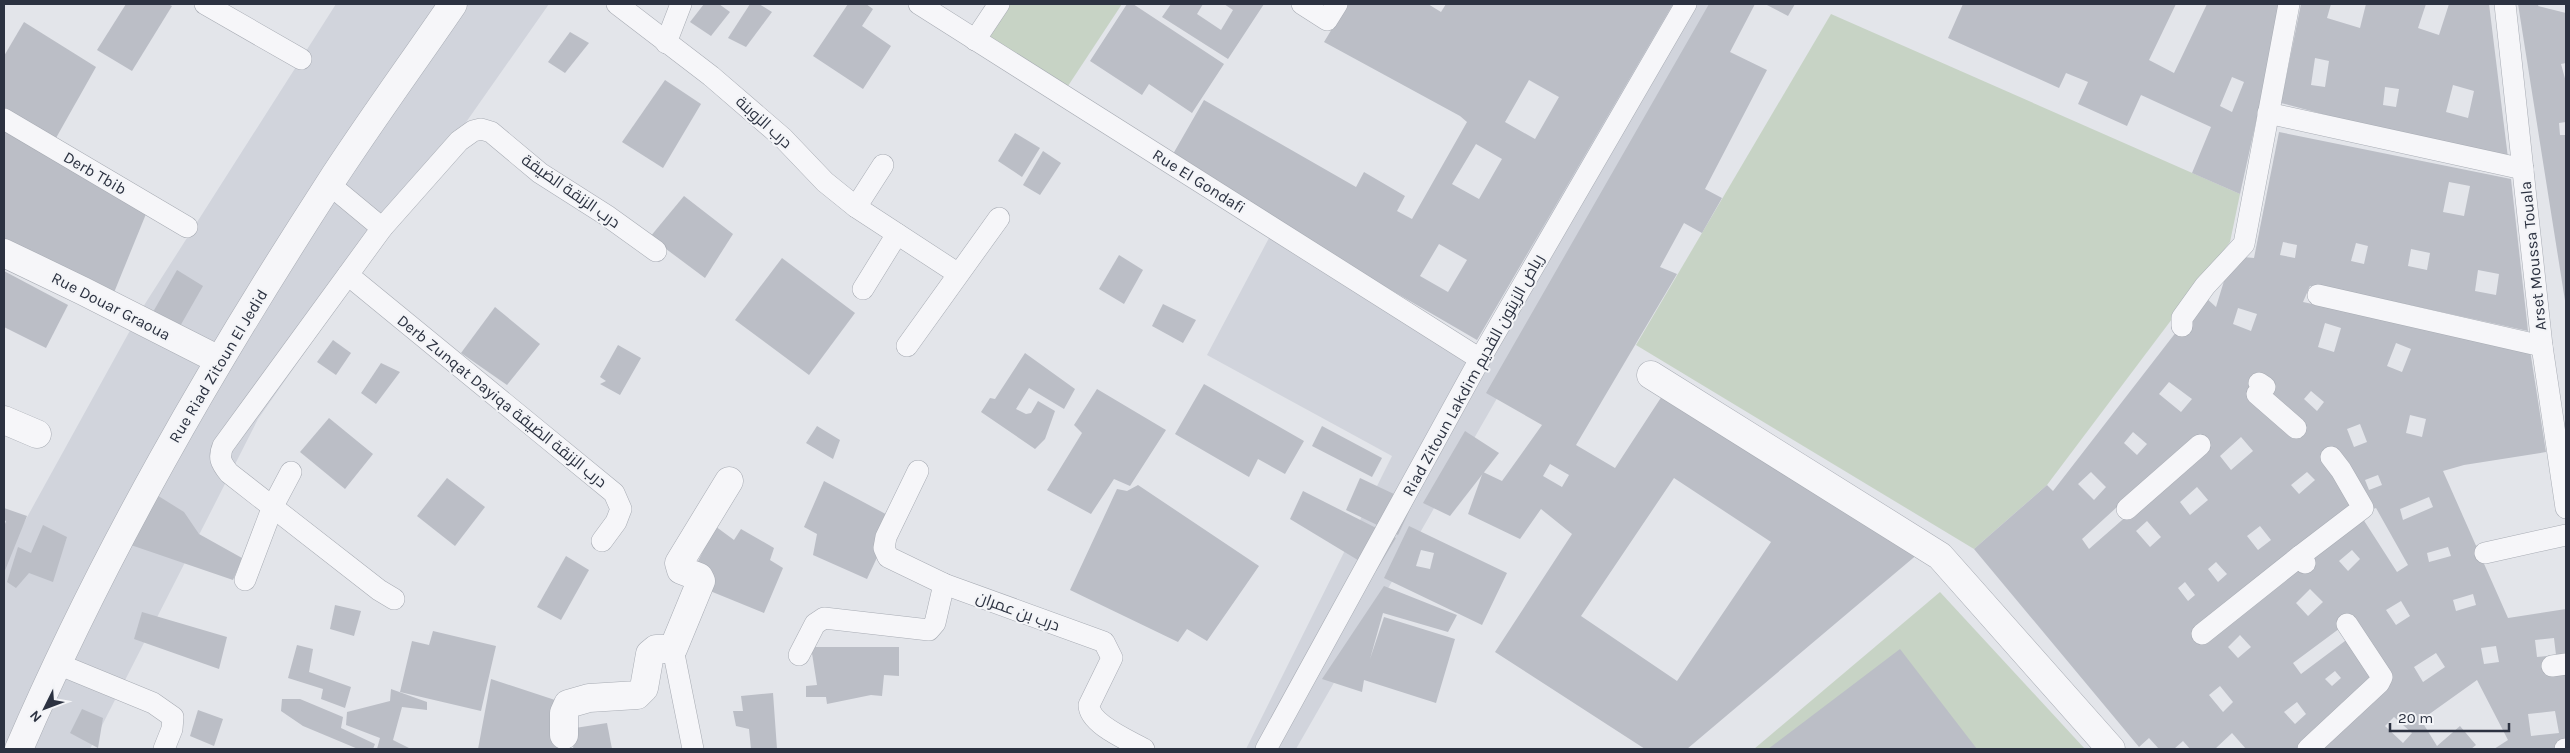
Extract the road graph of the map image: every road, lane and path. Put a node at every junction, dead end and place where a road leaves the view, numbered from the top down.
1 (205, 4) edge
2 (453, 4) edge
3 (617, 4) edge
4 (681, 4) edge
5 (919, 4) edge
6 (999, 4) edge
7 (1302, 4) edge
8 (1337, 4) edge
9 (1686, 4) edge
10 (2289, 4) edge
11 (2505, 4) edge
12 (974, 40) junction
13 (666, 43) junction
14 (301, 59) dead end
15 (2268, 113) junction
16 (4, 119) edge
17 (883, 165) dead end
18 (2523, 169) junction
19 (329, 184) junction
20 (856, 207) junction
21 (999, 218) dead end
22 (187, 227) dead end
23 (382, 228) junction
24 (897, 234) junction
25 (656, 251) dead end
26 (4, 254) edge
27 (957, 273) junction
28 (348, 275) junction
29 (863, 289) dead end
30 (2318, 295) dead end
31 (2182, 326) dead end
32 (907, 346) dead end
33 (2542, 346) junction
34 (1480, 359) junction
35 (219, 360) junction
36 (1651, 375) dead end
37 (2256, 392) dead end
38 (4, 420) edge
39 (2296, 428) dead end
40 (37, 434) dead end
41 (2200, 445) dead end
42 (2330, 457) dead end
43 (918, 471) dead end
44 (291, 472) dead end
45 (729, 481) dead end
46 (273, 506) junction
47 (2566, 508) edge
48 (2127, 509) dead end
49 (2566, 535) edge
50 (602, 541) dead end
51 (2485, 554) dead end
52 (245, 580) dead end
53 (944, 584) junction
54 (394, 599) dead end
55 (2347, 624) dead end
56 (2202, 634) dead end
57 (674, 649) junction
58 (799, 656) dead end
59 (58, 664) junction
60 (564, 735) dead end
61 (19, 749) edge
62 (164, 749) edge
63 (693, 749) edge
64 (1144, 749) edge
65 (1266, 749) edge
66 (2111, 749) edge
67 (2308, 749) edge

1 - 14 lane
2 - 19 street, Rue Riad Zitoun El Jedid
3 - 13 lane, درب الزوبنة
4 - 13 lane
5 - 12 lane, Rue El Gondafi
6 - 12 lane
7 - 8 lane
9 - 34 lane, Riad Zitoun Lakdim رياض الزيتون القديم
10 - 15 lane
11 - 18 lane, Arset Moussa Touala
12 - 34 lane, Rue El Gondafi
13 - 20 lane, درب الزوبنة
15 - 18 lane
15 - 31 lane
16 - 22 lane, Derb Tbib
17 - 20 lane
18 - 33 lane, Arset Moussa Touala
19 - 23 lane
19 - 35 street, Rue Riad Zitoun El Jedid
20 - 24 lane, درب الزوبنة
21 - 27 lane
23 - 25 lane, درب الزنقة الضيقة
23 - 28 lane
24 - 27 lane, درب الزوبنة
24 - 29 lane
26 - 35 street, Rue Douar Graoua
27 - 32 lane
28 - 46 lane
28 - 50 lane, Derb Zunqat Dayiqa درب الزنقة الضيقة
30 - 33 lane
33 - 47 lane, Arset Moussa Touala
34 - 65 lane, Riad Zitoun Lakdim رياض الزيتون القديم
35 - 59 street, Rue Riad Zitoun El Jedid
36 - 66 street
37 - 39 lane
38 - 40 street
41 - 48 lane
42 - 56 lane
43 - 53 lane, درب بن عمران
44 - 46 lane
45 - 57 street
46 - 52 lane
46 - 54 lane
49 - 51 lane
53 - 58 lane
53 - 64 lane, درب بن عمران
55 - 67 lane
57 - 60 street
57 - 63 lane
59 - 61 street, Rue Riad Zitoun El Jedid
59 - 62 lane

